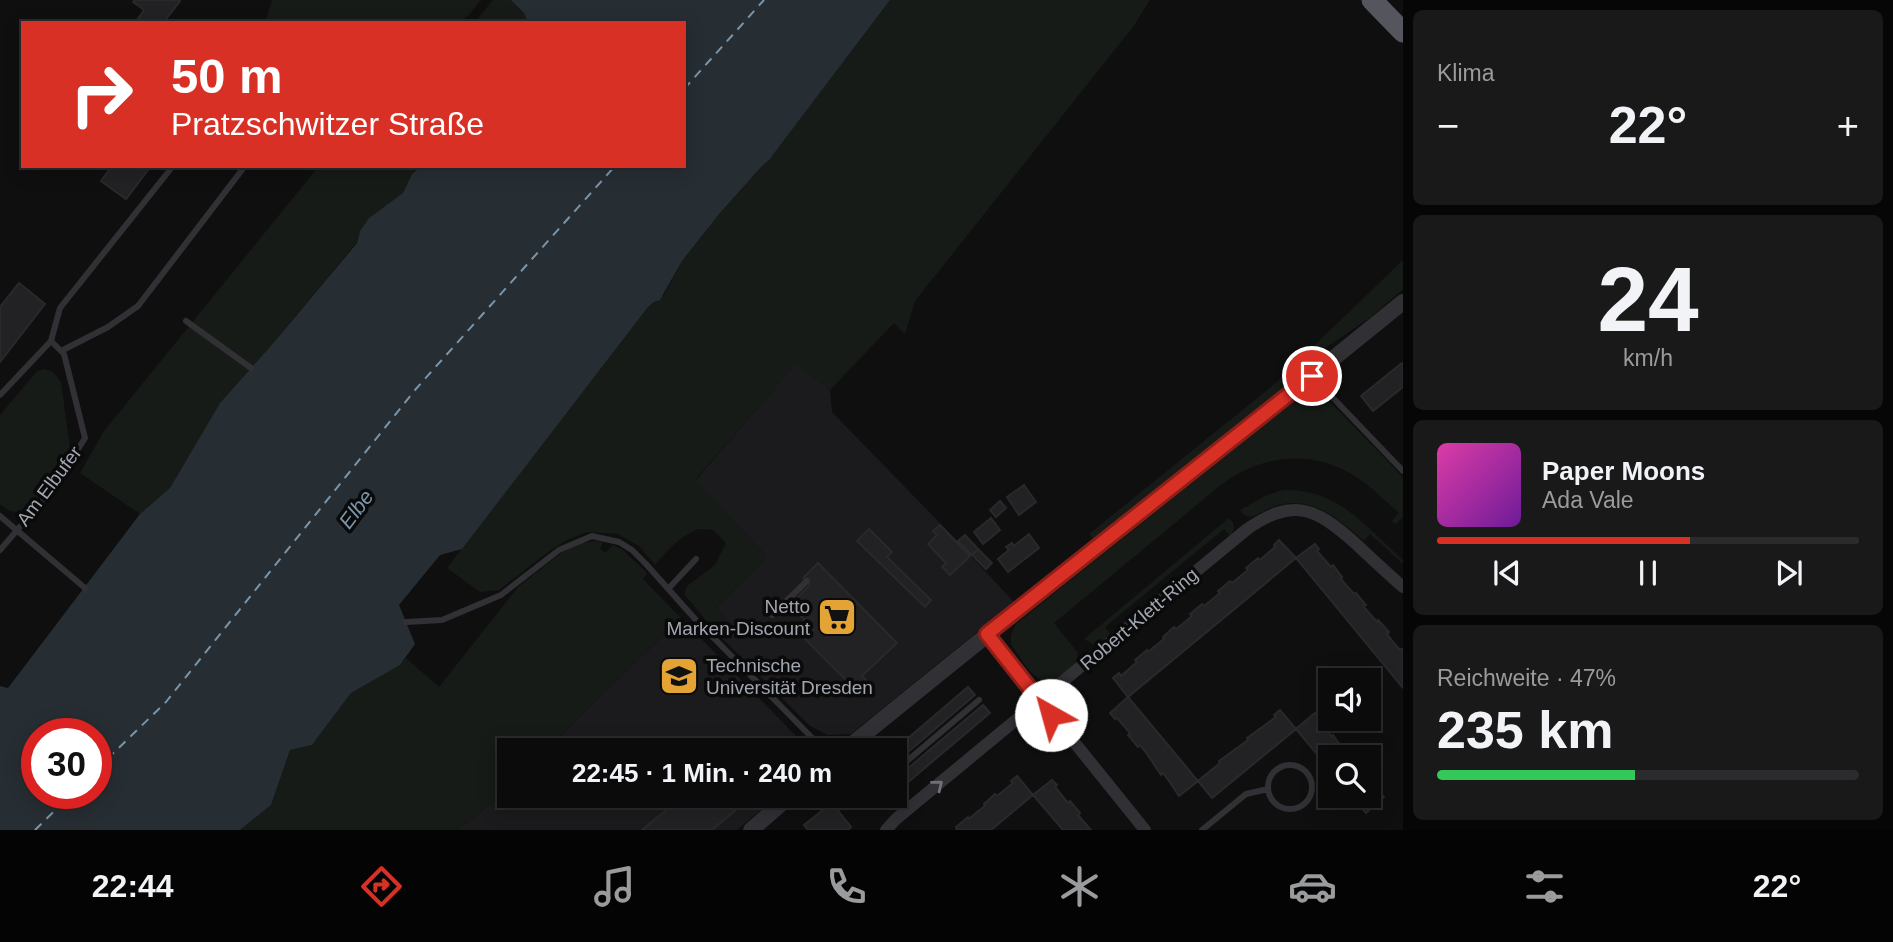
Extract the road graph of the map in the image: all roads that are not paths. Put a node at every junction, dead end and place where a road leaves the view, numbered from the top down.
1 (1372, 0) edge
2 (1403, 32) edge
3 (171, 168) edge
4 (243, 168) edge
5 (1403, 302) edge
6 (186, 321) dead end
7 (51, 341) junction
8 (61, 351) junction
9 (251, 368) dead end
10 (1312, 376) junction
11 (0, 395) edge
12 (1403, 471) edge
13 (0, 516) edge
14 (16, 530) junction
15 (0, 550) edge
16 (696, 559) dead end
17 (807, 581) dead end
18 (1403, 587) edge
19 (85, 588) dead end
20 (668, 589) junction
21 (772, 615) dead end
22 (406, 622) dead end
23 (987, 634) junction
24 (979, 700) dead end
25 (1040, 701) junction
26 (812, 738) edge
27 (860, 738) edge
28 (907, 761) edge
29 (1268, 789) junction
30 (776, 808) edge
31 (751, 830) edge
32 (887, 830) edge
33 (1145, 830) edge
34 (1202, 830) edge

1 - 2 highway
3 - 7 lane
4 - 8 lane
5 - 10 street
6 - 9 lane
7 - 8 lane, Am Elbufer
7 - 11 lane
8 - 14 lane, Am Elbufer
10 - 12 lane
10 - 23 street
13 - 14 lane
14 - 15 lane, Am Elbufer
14 - 19 lane
16 - 20 lane
17 - 21 lane
18 - 25 street, Robert-Klett-Ring
20 - 22 lane
20 - 26 lane
23 - 25 street
23 - 27 street
24 - 28 lane
32 -> 25 street, Robert-Klett-Ring
25 - 33 street
29 - 29 lane
29 - 34 lane
30 - 31 street

